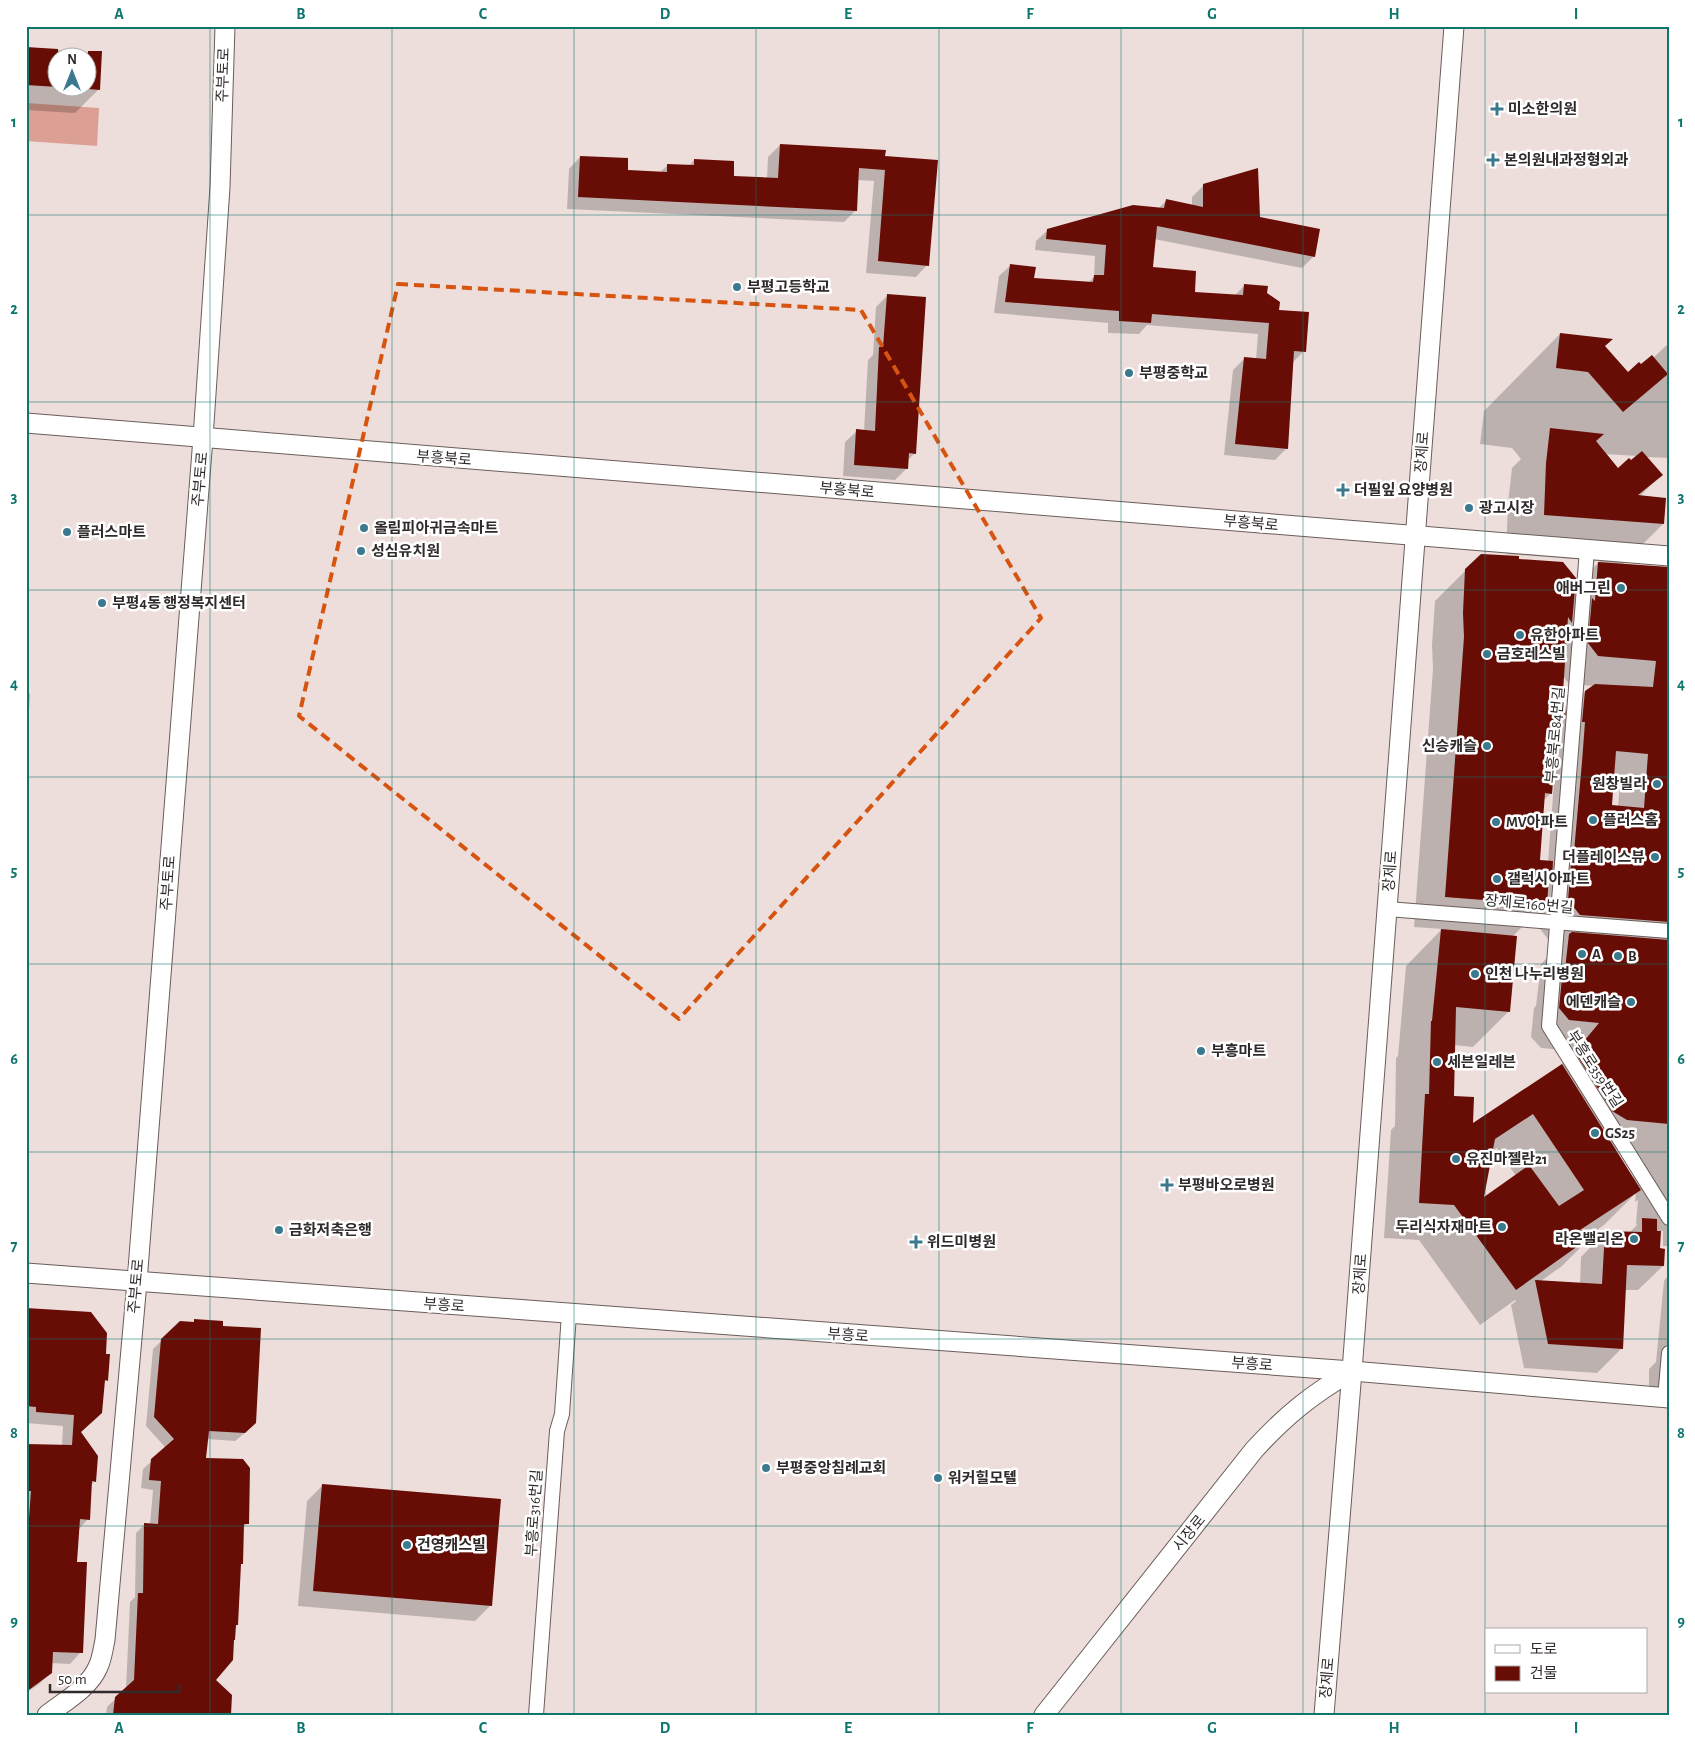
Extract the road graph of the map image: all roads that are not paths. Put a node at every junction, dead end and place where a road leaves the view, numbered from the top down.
1 (225, 26) edge
2 (1454, 26) edge
3 (26, 423) edge
4 (203, 438) junction
5 (1416, 536) junction
6 (1587, 550) junction
7 (1669, 556) edge
8 (1387, 908) junction
9 (1556, 922) junction
10 (1669, 931) edge
11 (1669, 1218) edge
12 (26, 1274) edge
13 (136, 1282) junction
14 (569, 1314) junction
15 (1669, 1353) edge
16 (1352, 1371) junction
17 (1667, 1398) edge
18 (47, 1715) edge
19 (536, 1715) edge
20 (1044, 1715) edge
21 (1324, 1715) edge

1 - 4 main road, 주부토로
2 - 5 main road, 장제로
3 - 4 main road, 부흥북로
4 - 5 main road, 부흥북로
4 - 13 main road, 주부토로
5 - 6 main road, 부흥북로
5 - 8 main road, 장제로
6 - 7 main road, 부흥북로
6 - 9 street, 부흥북로84번길
8 - 9 street, 장제로160번길
8 - 16 main road, 장제로
9 - 10 street, 장제로160번길
9 - 11 street, 부흥로359번길
12 - 13 main road, 부흥로
13 - 14 main road, 부흥로
13 - 18 main road, 주부토로
14 - 16 main road, 부흥로
14 - 19 street, 부흥로316번길
15 - 17 street
16 - 17 main road, 부흥로
16 - 20 main road, 시장로
16 - 21 main road, 장제로

